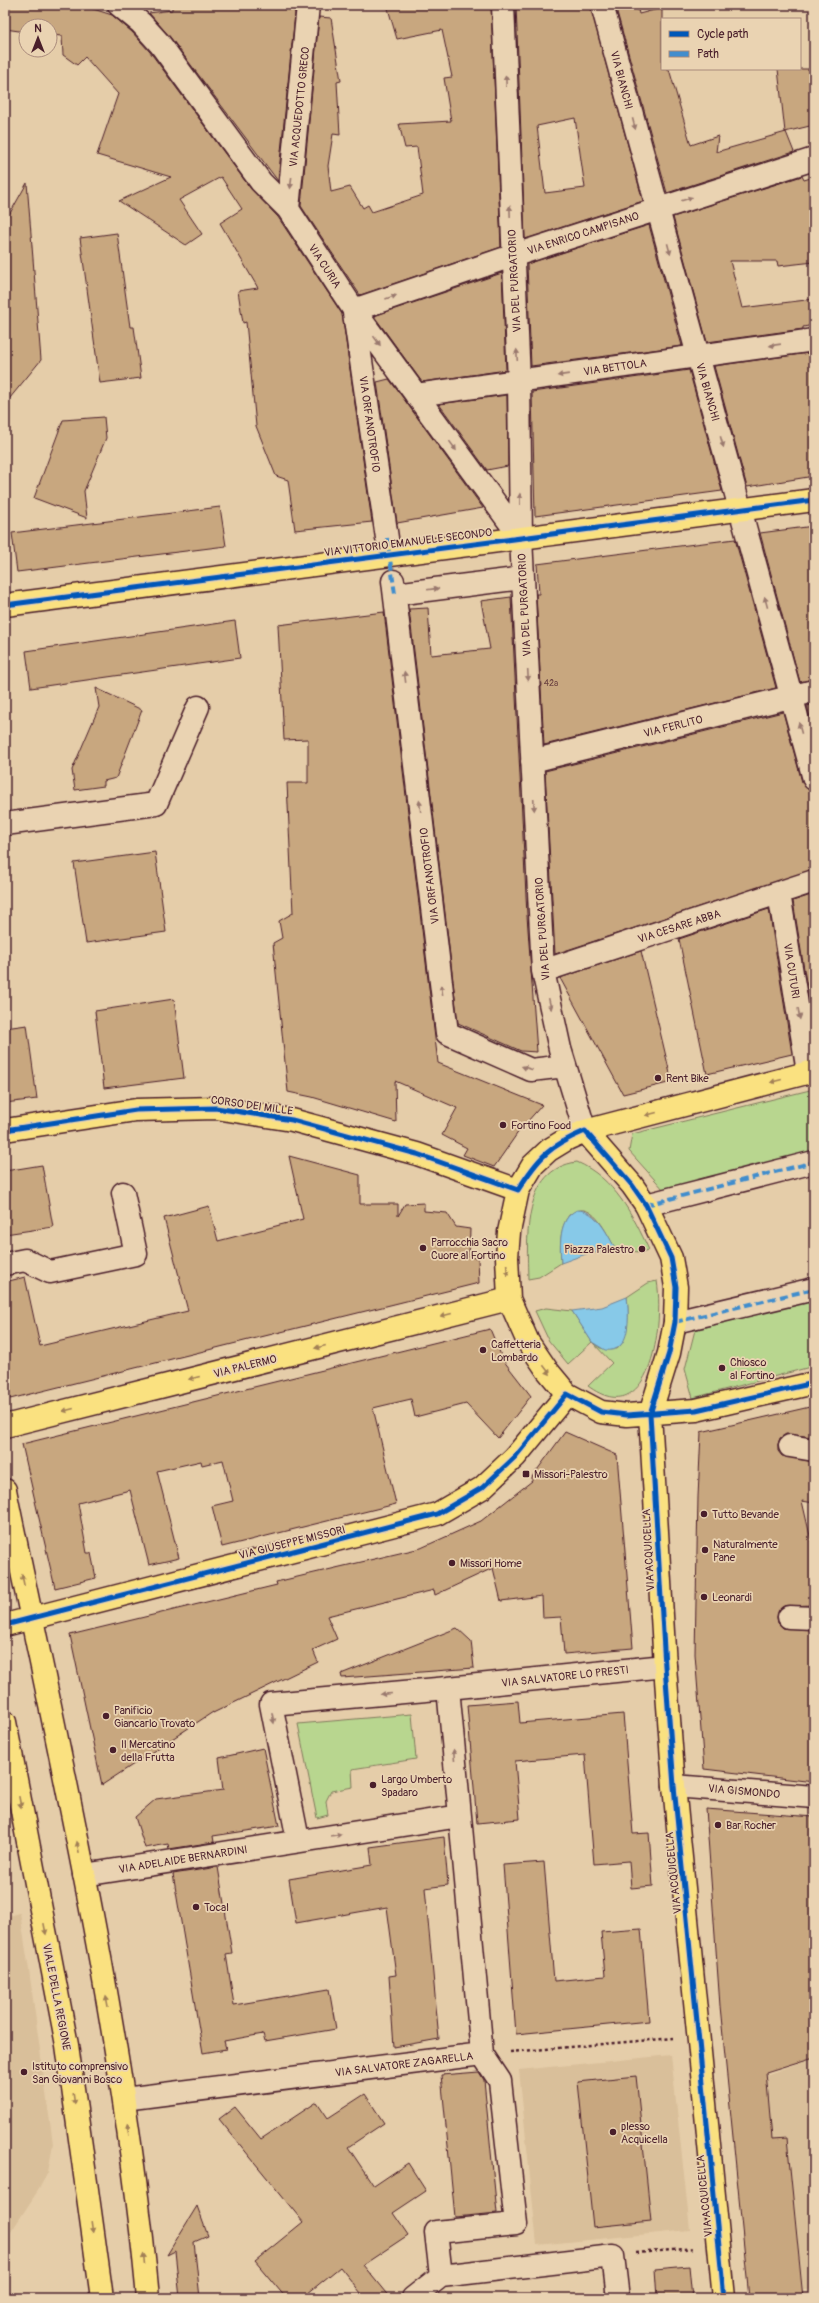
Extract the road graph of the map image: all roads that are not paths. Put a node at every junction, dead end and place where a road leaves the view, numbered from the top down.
1 (119, 5) edge
2 (308, 5) edge
3 (503, 5) edge
4 (602, 5) edge
5 (814, 159) edge
6 (658, 208) junction
7 (288, 209) junction
8 (512, 256) junction
9 (354, 310) junction
10 (814, 340) edge
11 (698, 356) junction
12 (519, 381) junction
13 (416, 395) junction
14 (814, 500) edge
15 (741, 510) junction
16 (387, 538) dead end
17 (521, 538) junction
18 (523, 578) junction
19 (5, 605) edge
20 (814, 691) edge
21 (792, 697) junction
22 (198, 707) dead end
23 (532, 761) junction
24 (814, 779) edge
25 (5, 824) edge
26 (814, 881) edge
27 (779, 893) junction
28 (543, 971) junction
29 (566, 1066) junction
30 (811, 1072) edge
31 (5, 1130) edge
32 (585, 1131) junction
33 (814, 1162) edge
34 (518, 1190) junction
35 (123, 1193) dead end
36 (646, 1205) junction
37 (5, 1264) edge
38 (814, 1289) edge
39 (509, 1299) junction
40 (675, 1322) junction
41 (814, 1384) edge
42 (567, 1394) junction
43 (650, 1414) junction
44 (5, 1426) edge
45 (790, 1446) dead end
46 (814, 1450) edge
47 (5, 1490) edge
48 (789, 1617) dead end
49 (31, 1618) junction
50 (814, 1618) edge
51 (5, 1625) edge
52 (665, 1666) junction
53 (457, 1687) junction
54 (5, 1722) edge
55 (674, 1786) junction
56 (814, 1797) edge
57 (460, 1816) junction
58 (290, 1842) junction
59 (84, 1875) junction
60 (482, 2054) junction
61 (124, 2099) junction
62 (441, 2276) junction
63 (102, 2298) edge
64 (148, 2298) edge
65 (414, 2298) edge
66 (618, 2298) edge
67 (724, 2298) edge

1 - 7 street, VIA CURIA
2 -> 7 street, VIA ACQUEDOTTO GRECO
8 -> 3 street, VIA DEL PURGATORIO
4 -> 6 street, VIA BIANCHI
6 -> 5 street, VIA ENRICO CAMPISANO
6 - 8 street, VIA ENRICO CAMPISANO
6 -> 11 street, VIA BIANCHI
7 - 9 street, VIA CURIA
9 -> 8 street, VIA ENRICO CAMPISANO
12 -> 8 street, VIA DEL PURGATORIO
9 -> 13 street, VIA CURIA
9 - 16 street, VIA ORFANOTROFIO
10 -> 11 street, VIA BETTOLA
11 -> 12 street, VIA BETTOLA
11 -> 15 street, VIA BIANCHI
12 - 13 street, VIA BETTOLA
17 -> 12 street, VIA DEL PURGATORIO
13 -> 17 street, VIA CURIA
14 - 15 main road, VIA VITTORIO EMANUELE SECONDO
15 - 17 main road, VIA VITTORIO EMANUELE SECONDO
21 -> 15 street, VIA BIANCHI
17 - 18 street, VIA DEL PURGATORIO
17 - 19 main road, VIA VITTORIO EMANUELE SECONDO
18 -> 23 street, VIA DEL PURGATORIO
29 -> 18 street, VIA ORFANOTROFIO
20 - 21 street, VIA FERLITO
21 - 23 street, VIA FERLITO
24 -> 21 street, VIA BIANCHI
22 - 25 street
23 -> 28 street, VIA DEL PURGATORIO
26 - 27 street, VIA CESARE ABBA
27 - 28 street, VIA CESARE ABBA
27 -> 30 street, VIA CUTURI
28 -> 29 street, VIA DEL PURGATORIO
29 - 32 street, VIA DEL PURGATORIO
30 -> 32 main road
31 - 34 main road, CORSO DEI MILLE
32 - 34 main road
32 - 36 main road
33 - 36 street
34 -> 39 main road
35 - 37 street
36 - 40 main road
38 - 40 street
39 -> 42 main road
39 -> 44 main road, VIA PALERMO
40 - 43 main road
41 - 43 main road
42 - 43 main road
42 - 49 main road, VIA GIUSEPPE MISSORI
43 - 52 main road, VIA ACQUICELLA
45 - 46 street
49 -> 47 main road
48 - 50 street
49 - 51 main road, VIA GIUSEPPE MISSORI
59 -> 49 main road
52 - 53 street, VIA SALVATORE LO PRESTI
52 - 55 main road, VIA ACQUICELLA
57 -> 53 street, VIA SALVATORE ZAGARELLA
53 -> 58 street, VIA SALVATORE LO PRESTI
54 -> 63 main road, VIALE DELLA REGIONE
55 - 56 street, VIA GISMONDO
55 - 67 main road, VIA ACQUICELLA
58 -> 57 street, VIA ADELAIDE BERNARDINI
57 - 60 street, VIA SALVATORE ZAGARELLA
58 - 59 street, VIA ADELAIDE BERNARDINI
61 -> 59 main road
60 - 61 street, VIA SALVATORE ZAGARELLA
60 - 62 street
64 -> 61 main road
62 - 65 street
62 - 66 street

